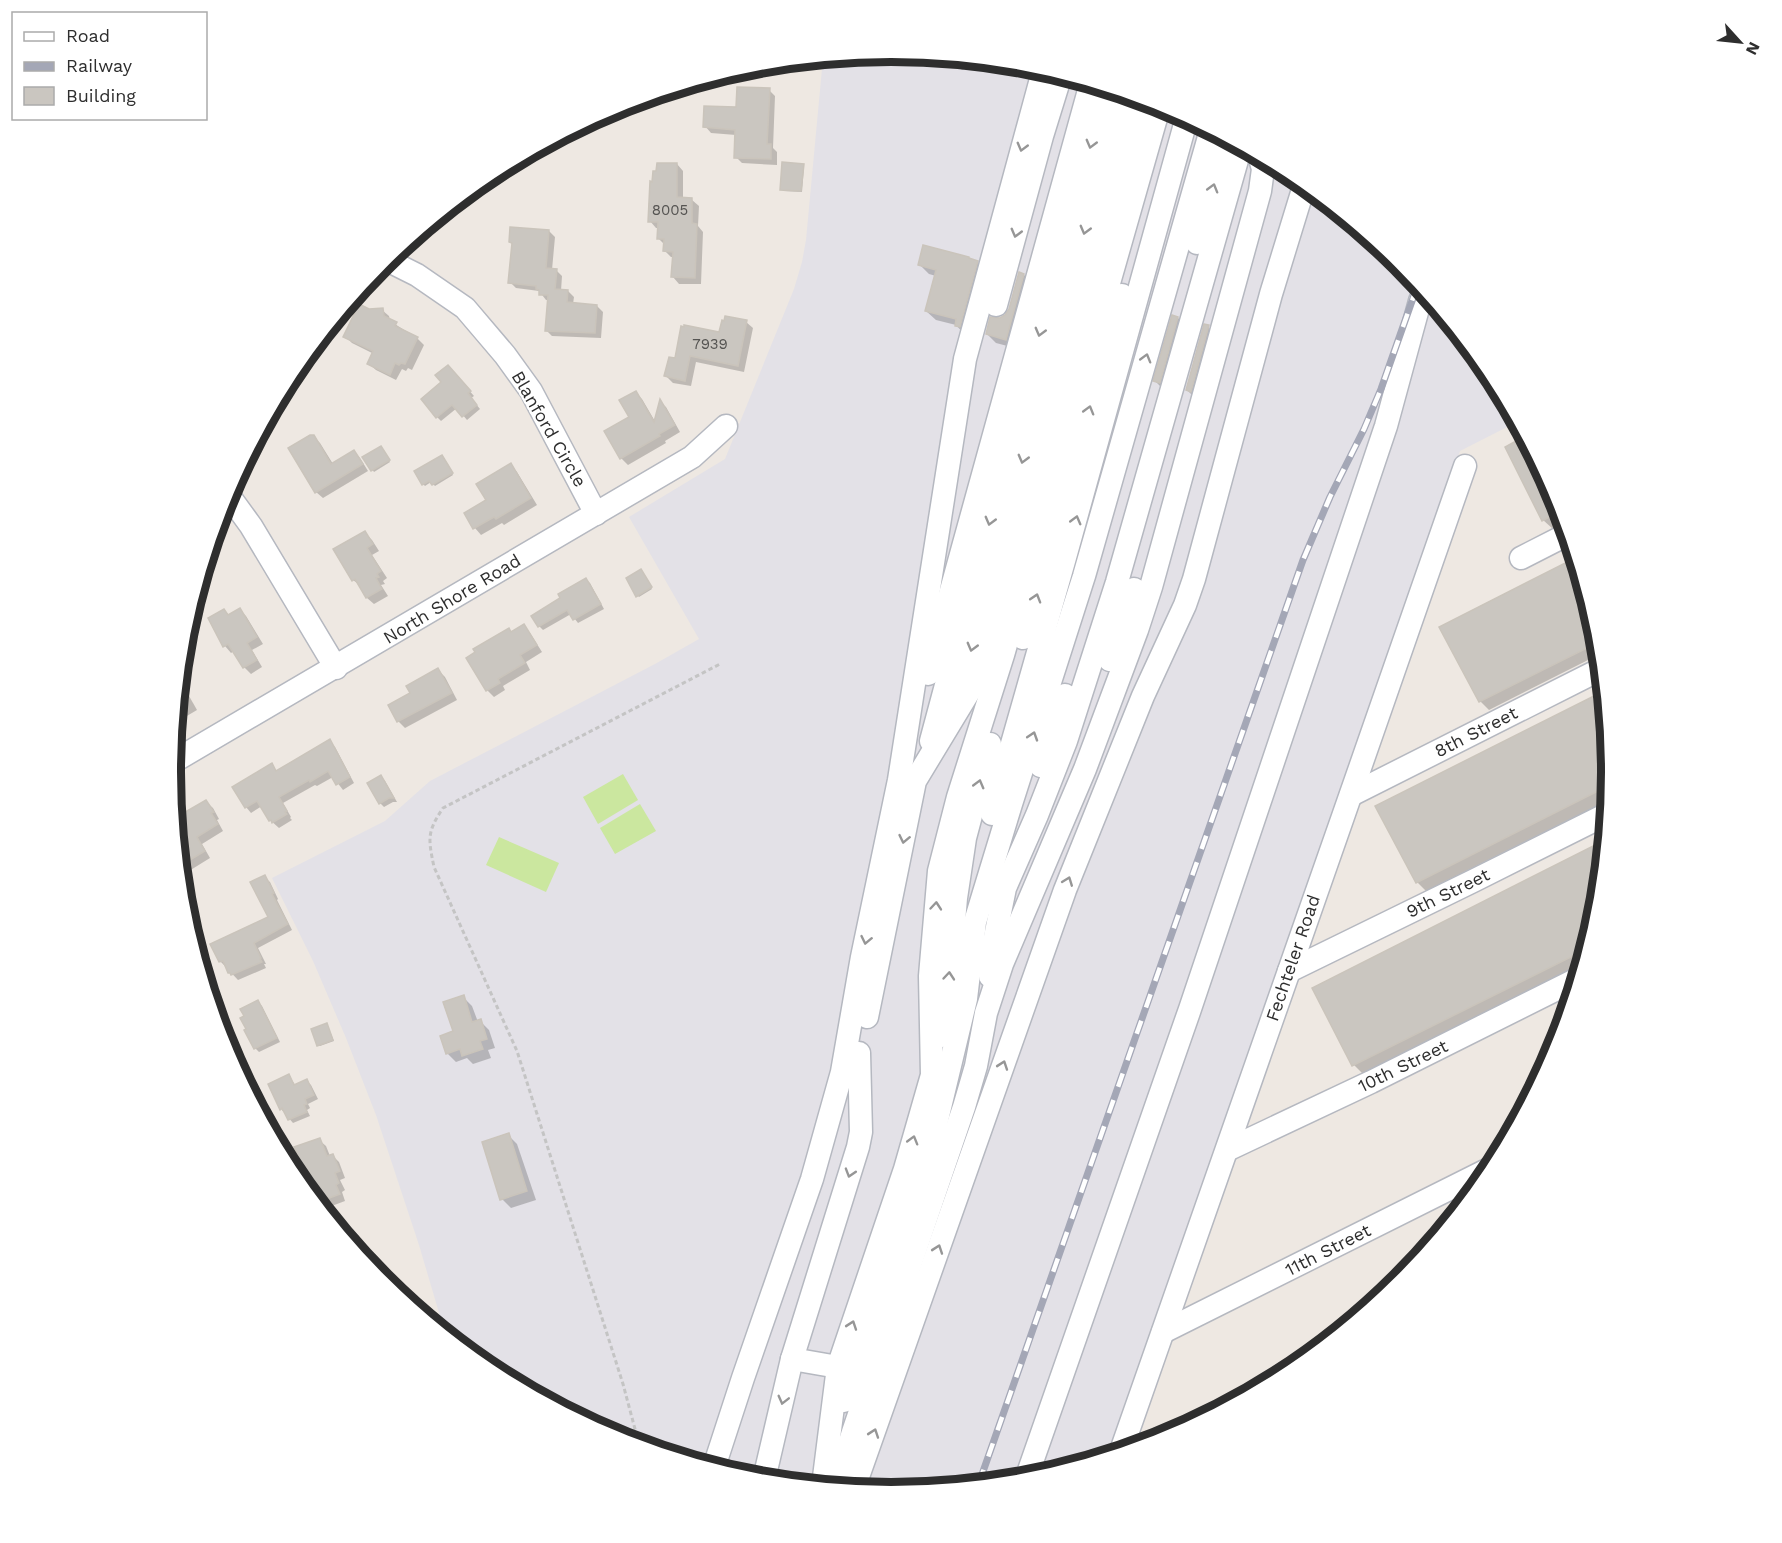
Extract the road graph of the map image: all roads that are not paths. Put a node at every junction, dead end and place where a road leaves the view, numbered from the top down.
1 (1042, 78) edge
2 (1059, 82) edge
3 (1075, 86) edge
4 (1089, 90) edge
5 (1104, 95) edge
6 (1120, 99) edge
7 (1139, 107) edge
8 (1157, 114) edge
9 (1170, 119) edge
10 (1185, 126) edge
11 (1209, 137) edge
12 (1225, 146) edge
13 (1239, 153) edge
14 (1253, 161) edge
15 (1263, 167) edge
16 (1302, 193) edge
17 (395, 264) edge
18 (1421, 299) edge
19 (726, 426) dead end
20 (1465, 466) dead end
21 (944, 491) junction
22 (234, 502) edge
23 (596, 514) junction
24 (1561, 538) edge
25 (1521, 558) dead end
26 (918, 662) junction
27 (336, 668) junction
28 (1594, 673) edge
29 (953, 719) junction
30 (182, 757) edge
31 (923, 768) junction
32 (899, 780) junction
33 (1352, 795) junction
34 (1599, 818) edge
35 (975, 922) junction
36 (993, 947) junction
37 (1289, 971) junction
38 (1568, 984) edge
39 (986, 1013) junction
40 (859, 1053) junction
41 (932, 1075) junction
42 (1227, 1150) junction
43 (1474, 1176) edge
44 (1164, 1332) junction
45 (792, 1359) junction
46 (838, 1367) junction
47 (1124, 1442) edge
48 (827, 1457) junction
49 (717, 1459) edge
50 (728, 1462) edge
51 (1030, 1468) edge
52 (766, 1470) edge
53 (824, 1478) edge
54 (838, 1479) edge
55 (857, 1481) edge

1 -> 21 street
2 -> 21 street
3 - 26 street
4 - 32 street
5 -> 31 street
6 -> 29 street
7 - 29 street
41 -> 8 street
41 -> 9 street
35 -> 10 street
35 -> 11 street
35 -> 12 street
13 - 36 street
14 - 36 street
15 - 39 street
55 -> 16 street
17 - 23 street, Blanford Circle
18 - 51 street
19 - 23 street, North Shore Road
20 - 33 street, Fechteler Road
21 - 26 street
22 - 27 street
23 - 27 street, North Shore Road
24 - 25 street
26 - 32 street
27 - 30 street, North Shore Road
28 - 33 street, 8th Street
29 - 31 street
31 -> 40 street
32 -> 49 street
33 - 37 street, Fechteler Road
34 - 37 street, 9th Street
35 - 48 street
36 - 39 street
37 - 42 street, Fechteler Road
38 - 42 street, 10th Street
39 - 54 street
40 -> 45 street
40 - 50 street
46 -> 41 street
42 - 44 street, Fechteler Road
43 - 44 street, 11th Street
44 - 47 street, Fechteler Road
45 - 46 street
45 -> 52 street
46 - 48 street
48 - 53 street

